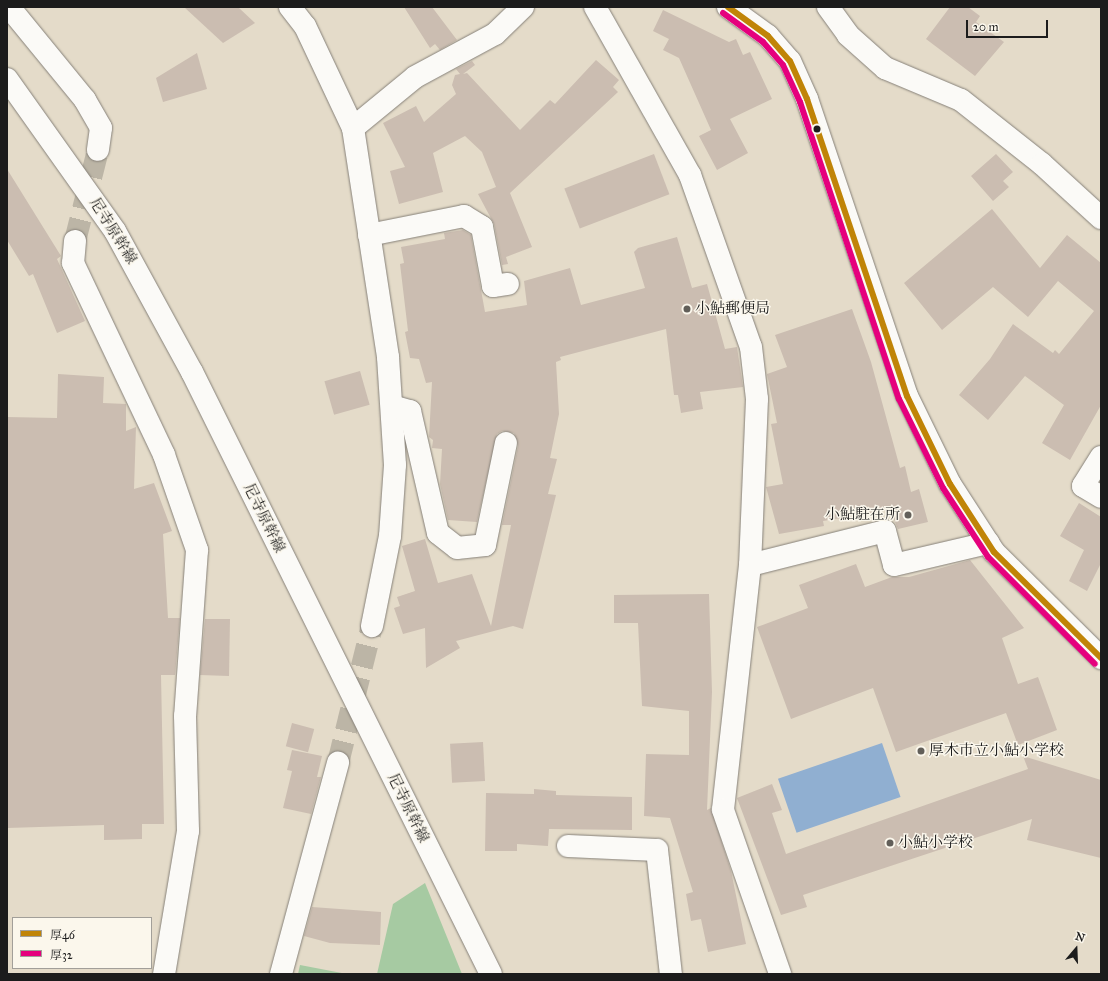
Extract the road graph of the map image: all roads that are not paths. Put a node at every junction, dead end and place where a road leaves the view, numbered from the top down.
1 (9, 7) edge
2 (290, 7) edge
3 (523, 7) edge
4 (595, 7) edge
5 (728, 7) edge
6 (828, 7) edge
7 (7, 79) edge
8 (353, 128) junction
9 (98, 150) tunnel mouth
10 (1101, 218) edge
11 (369, 235) junction
12 (75, 241) tunnel mouth
13 (499, 288) dead end
14 (392, 406) junction
15 (506, 443) dead end
16 (1101, 457) edge
17 (1085, 487) edge
18 (988, 543) junction
19 (750, 565) junction
20 (372, 626) tunnel mouth
21 (1101, 658) edge
22 (338, 763) tunnel mouth
23 (568, 846) dead end
24 (164, 974) edge
25 (281, 974) edge
26 (491, 974) edge
27 (671, 974) edge
28 (780, 974) edge

1 - 9 street
2 - 8 street
3 - 8 street
4 - 19 street
5 - 18 street
6 - 10 street
7 - 26 street, 尼寺原幹線
8 - 11 street
11 - 13 street
11 - 14 street
12 - 24 street
14 - 15 street
14 - 20 street
16 - 17 street
18 - 19 street
18 - 21 street
19 - 28 street
22 - 25 street
23 - 27 street

